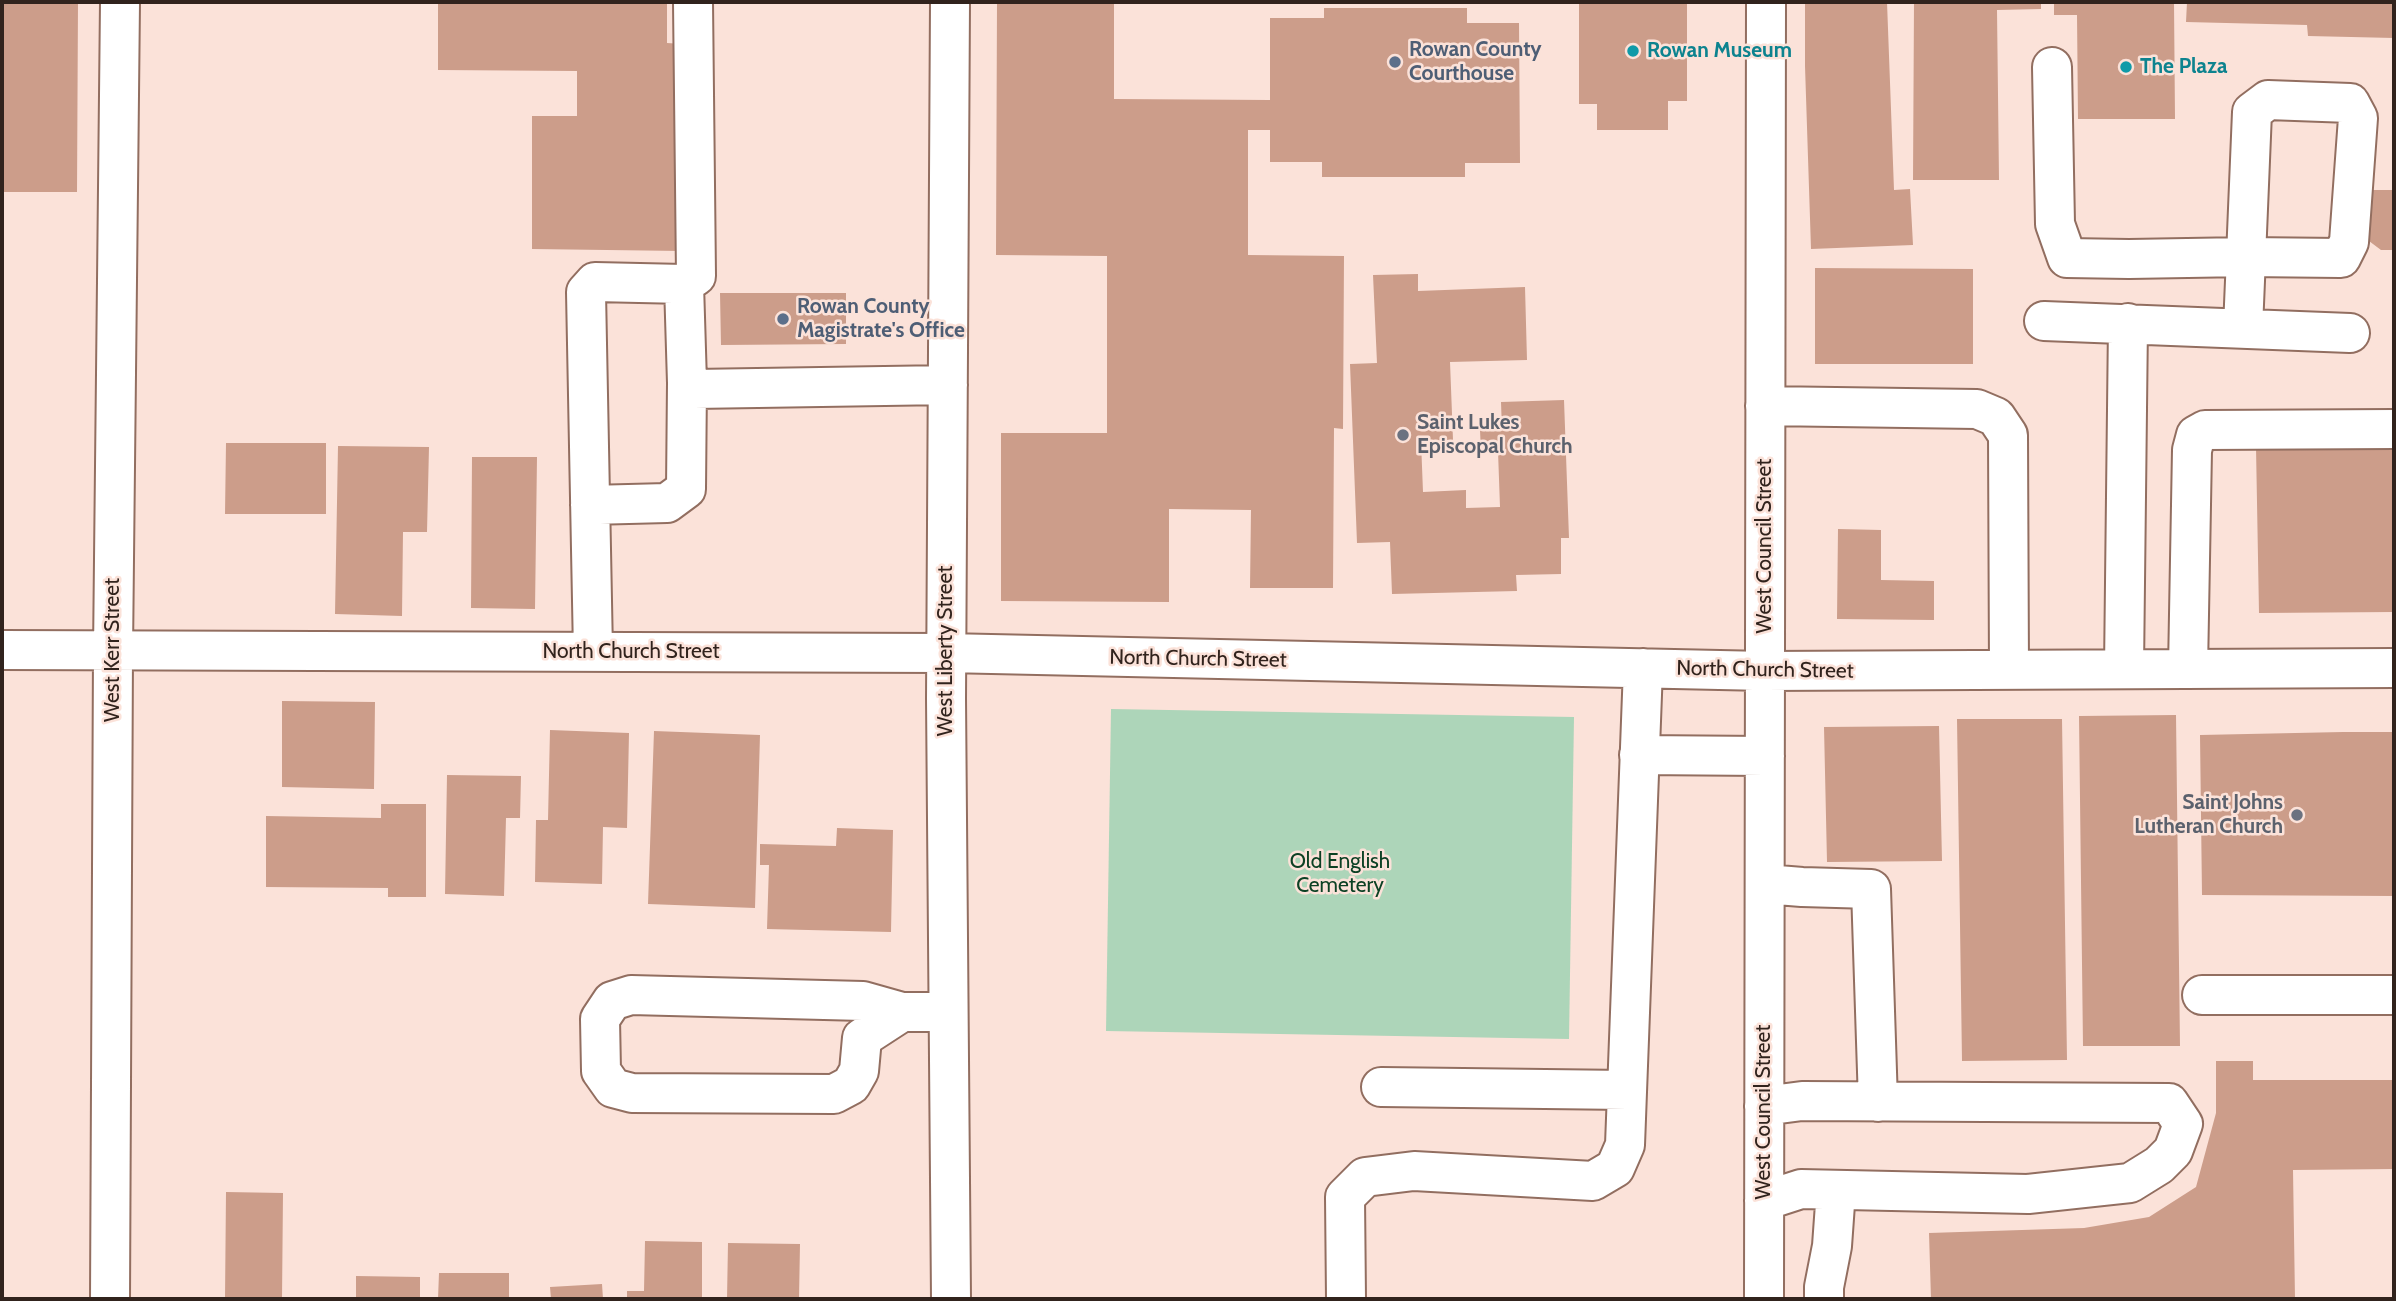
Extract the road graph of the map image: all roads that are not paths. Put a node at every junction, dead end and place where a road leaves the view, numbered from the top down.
1 (120, 2) edge
2 (694, 2) edge
3 (950, 2) edge
4 (1766, 2) edge
5 (2052, 67) dead end
6 (2246, 257) junction
7 (684, 284) junction
8 (2044, 321) dead end
9 (2128, 323) junction
10 (2243, 328) junction
11 (2350, 333) dead end
12 (687, 383) junction
13 (948, 385) junction
14 (1765, 407) junction
15 (2394, 429) edge
16 (590, 505) junction
17 (2, 650) edge
18 (113, 652) junction
19 (593, 652) junction
20 (946, 653) junction
21 (1643, 668) junction
22 (2394, 668) edge
23 (2124, 669) junction
24 (2188, 669) junction
25 (2009, 670) junction
26 (1765, 671) junction
27 (1639, 755) junction
28 (1765, 756) junction
29 (1765, 884) junction
30 (2202, 995) dead end
31 (2394, 995) edge
32 (902, 1012) junction
33 (948, 1012) junction
34 (1381, 1087) dead end
35 (1627, 1090) junction
36 (1878, 1102) junction
37 (1764, 1106) junction
38 (1836, 1190) junction
39 (1764, 1201) junction
40 (110, 1299) edge
41 (951, 1299) edge
42 (1346, 1299) edge
43 (1765, 1299) edge
44 (1824, 1299) edge

1 - 18 street, West Kerr Street
2 - 7 street
3 - 13 street, West Liberty Street
4 - 14 street, West Council Street
5 - 6 street
6 - 6 street
6 - 10 street
7 - 12 street
7 - 16 street
8 - 9 street
9 - 10 street
9 - 23 street
10 - 11 street
12 - 13 street
12 - 16 street
13 - 20 street, West Liberty Street
14 - 25 street
14 - 26 street, West Council Street
15 - 24 street
16 - 19 street
17 - 18 street, North Church Street
18 - 19 street, North Church Street
18 - 40 street, West Kerr Street
19 - 20 street, North Church Street
20 - 21 street, North Church Street
20 - 33 street, West Liberty Street
21 - 26 street, North Church Street
21 - 27 street
22 - 24 street, North Church Street
23 - 24 street, North Church Street
23 - 25 street, North Church Street
25 - 26 street, North Church Street
26 - 28 street, West Council Street
27 - 28 street
27 - 35 street
28 - 29 street, West Council Street
29 - 36 street
29 - 37 street, West Council Street
30 - 31 street
32 - 32 street
32 - 33 street
33 - 41 street, West Liberty Street
34 - 35 street
35 - 42 street
36 - 37 street
36 - 38 street
37 - 39 street, West Council Street
38 - 39 street
38 - 44 street
39 - 43 street, West Council Street

